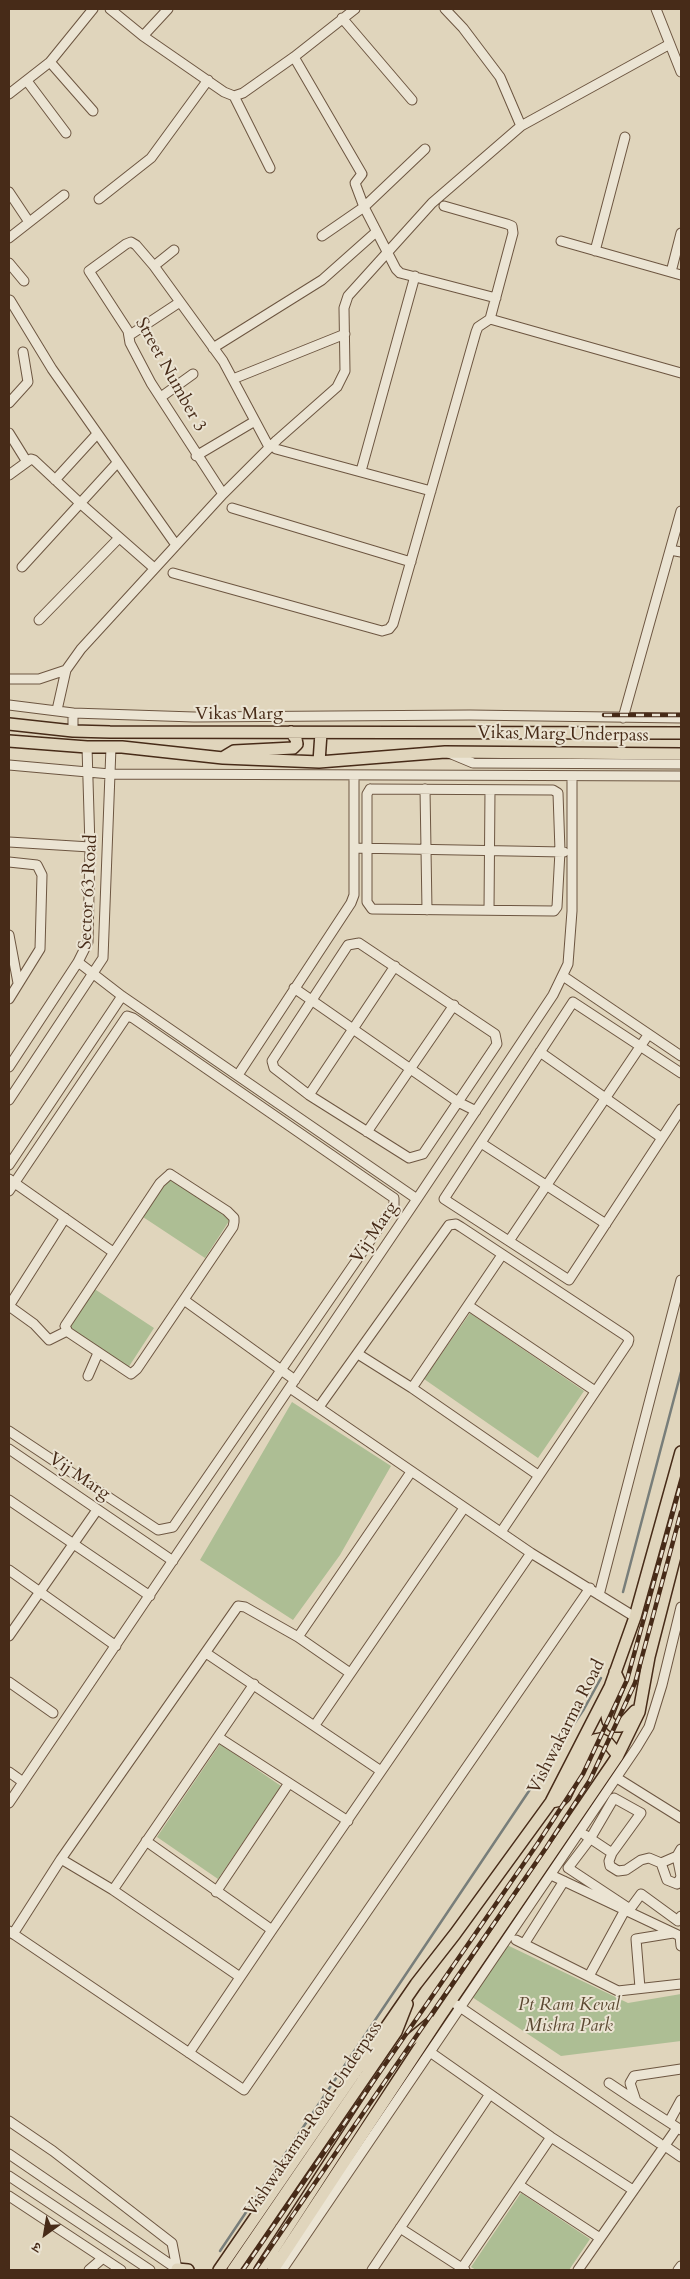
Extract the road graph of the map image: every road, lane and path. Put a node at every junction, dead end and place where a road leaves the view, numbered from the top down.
1 (92, 9) edge
2 (110, 9) edge
3 (166, 9) edge
4 (355, 9) edge
5 (445, 9) edge
6 (656, 9) edge
7 (342, 18) junction
8 (143, 36) junction
9 (670, 44) junction
10 (294, 57) junction
11 (50, 62) junction
12 (681, 72) edge
13 (208, 80) junction
14 (27, 81) junction
15 (9, 94) edge
16 (234, 96) junction
17 (412, 100) dead end
18 (92, 111) dead end
19 (520, 126) junction
20 (66, 133) dead end
21 (625, 137) dead end
22 (425, 149) dead end
23 (270, 168) dead end
24 (9, 192) edge
25 (64, 195) dead end
26 (99, 199) dead end
27 (444, 206) dead end
28 (364, 207) junction
29 (29, 222) junction
30 (376, 232) junction
31 (681, 233) edge
32 (322, 236) dead end
33 (9, 238) edge
34 (560, 241) dead end
35 (174, 250) dead end
36 (595, 251) junction
37 (387, 254) junction
38 (9, 263) edge
39 (154, 266) junction
40 (671, 272) junction
41 (681, 275) edge
42 (415, 276) junction
43 (24, 281) dead end
44 (496, 298) junction
45 (10, 300) dead end
46 (180, 302) junction
47 (490, 319) junction
48 (130, 334) junction
49 (345, 334) junction
50 (213, 348) junction
51 (23, 352) dead end
52 (681, 373) edge
53 (193, 374) dead end
54 (233, 379) junction
55 (161, 397) junction
56 (9, 403) edge
57 (256, 421) junction
58 (9, 433) edge
59 (98, 434) junction
60 (273, 448) junction
61 (196, 456) junction
62 (27, 462) junction
63 (117, 463) junction
64 (361, 470) junction
65 (9, 475) edge
66 (55, 480) junction
67 (431, 491) junction
68 (222, 494) junction
69 (80, 503) junction
70 (232, 508) dead end
71 (681, 511) edge
72 (119, 538) junction
73 (176, 545) junction
74 (670, 550) junction
75 (681, 552) edge
76 (411, 562) junction
77 (22, 567) dead end
78 (154, 568) junction
79 (173, 573) dead end
80 (38, 620) dead end
81 (66, 670) junction
82 (9, 679) edge
83 (9, 705) edge
84 (56, 710) junction
85 (73, 713) junction
86 (470, 715) junction
87 (623, 718) junction
88 (681, 718) edge
89 (9, 724) edge
90 (73, 731) junction
91 (291, 732) junction
92 (470, 732) junction
93 (321, 733) junction
94 (681, 733) edge
95 (9, 741) edge
96 (87, 747) junction
97 (111, 748) junction
98 (445, 752) junction
99 (681, 754) edge
100 (223, 758) junction
101 (319, 762) junction
102 (681, 764) edge
103 (9, 765) edge
104 (89, 772) junction
105 (110, 774) junction
106 (354, 775) junction
107 (681, 776) edge
108 (572, 778) junction
109 (425, 789) junction
110 (490, 790) junction
111 (9, 842) edge
112 (90, 847) junction
113 (354, 848) junction
114 (368, 849) junction
115 (426, 850) junction
116 (490, 850) junction
117 (560, 851) junction
118 (572, 852) junction
119 (9, 862) edge
120 (427, 910) junction
121 (489, 910) junction
122 (9, 940) edge
123 (78, 962) junction
124 (395, 966) junction
125 (94, 973) junction
126 (562, 976) junction
127 (18, 983) junction
128 (294, 988) junction
129 (122, 996) junction
130 (9, 999) edge
131 (311, 1000) junction
132 (454, 1005) junction
133 (351, 1029) junction
134 (648, 1035) junction
135 (640, 1046) junction
136 (540, 1052) junction
137 (681, 1056) edge
138 (9, 1067) edge
139 (409, 1069) junction
140 (681, 1073) edge
141 (238, 1075) junction
142 (309, 1095) junction
143 (605, 1098) junction
144 (9, 1100) edge
145 (458, 1102) junction
146 (681, 1109) edge
147 (476, 1110) junction
148 (368, 1132) junction
149 (662, 1138) junction
150 (481, 1143) junction
151 (9, 1165) edge
152 (12, 1181) edge
153 (546, 1185) junction
154 (9, 1191) edge
155 (417, 1199) junction
156 (65, 1218) junction
157 (606, 1224) junction
158 (508, 1241) junction
159 (113, 1252) junction
160 (502, 1255) junction
161 (681, 1280) edge
162 (184, 1300) junction
163 (9, 1306) edge
164 (469, 1306) junction
165 (67, 1330) junction
166 (98, 1352) junction
167 (358, 1354) junction
168 (282, 1369) junction
169 (88, 1376) dead end
170 (293, 1384) junction
171 (412, 1388) junction
172 (595, 1391) junction
173 (319, 1407) junction
174 (9, 1431) edge
175 (9, 1449) edge
176 (681, 1452) edge
177 (411, 1472) junction
178 (538, 1475) junction
179 (9, 1500) edge
180 (464, 1508) junction
181 (97, 1510) junction
182 (501, 1532) junction
183 (681, 1533) edge
184 (74, 1544) junction
185 (531, 1553) junction
186 (173, 1561) junction
187 (9, 1570) edge
188 (590, 1588) junction
189 (40, 1592) junction
190 (599, 1595) junction
191 (150, 1596) junction
192 (681, 1607) edge
193 (635, 1616) junction
194 (9, 1636) edge
195 (298, 1637) junction
196 (116, 1646) junction
197 (206, 1653) junction
198 (615, 1672) junction
199 (350, 1673) junction
200 (9, 1682) edge
201 (254, 1684) junction
202 (639, 1710) junction
203 (53, 1713) dead end
204 (315, 1725) junction
205 (218, 1737) junction
206 (617, 1757) junction
207 (380, 1771) junction
208 (9, 1772) edge
209 (617, 1778) junction
210 (23, 1782) junction
211 (289, 1783) junction
212 (551, 1802) junction
213 (9, 1803) edge
214 (681, 1818) edge
215 (348, 1821) junction
216 (573, 1835) junction
217 (590, 1839) junction
218 (146, 1841) junction
219 (679, 1853) edge
220 (612, 1854) junction
221 (61, 1859) junction
222 (661, 1863) junction
223 (550, 1875) junction
224 (681, 1877) edge
225 (564, 1881) junction
226 (113, 1890) junction
227 (216, 1892) junction
228 (625, 1910) junction
229 (681, 1916) edge
230 (272, 1930) junction
231 (11, 1932) edge
232 (674, 1933) junction
233 (681, 1946) edge
234 (589, 1976) junction
235 (240, 1977) junction
236 (416, 1984) junction
237 (681, 1984) edge
238 (640, 1988) junction
239 (456, 2004) junction
240 (441, 2015) junction
241 (430, 2052) junction
242 (190, 2053) junction
243 (681, 2069) edge
244 (609, 2084) dead end
245 (490, 2094) junction
246 (681, 2100) edge
247 (636, 2101) junction
248 (9, 2121) edge
249 (669, 2122) junction
250 (679, 2129) edge
251 (551, 2137) junction
252 (662, 2144) junction
253 (9, 2154) edge
254 (681, 2157) edge
255 (9, 2176) edge
256 (519, 2185) junction
257 (633, 2190) junction
258 (9, 2196) edge
259 (400, 2228) junction
260 (600, 2238) junction
261 (103, 2258) junction
262 (681, 2266) edge
263 (464, 2269) edge
264 (89, 2270) edge
265 (121, 2270) edge
266 (150, 2270) edge
267 (181, 2270) edge
268 (219, 2270) edge
269 (233, 2270) edge
270 (260, 2270) edge
271 (281, 2270) edge
272 (373, 2270) edge
273 (578, 2270) edge
274 (678, 2270) edge

1 - 11 street
2 - 8 street
3 - 8 street
4 - 7 street
5 - 19 street
6 - 9 street
7 - 10 street
7 - 17 street
8 - 13 street
9 - 12 street
9 - 19 street
10 - 16 street
10 - 28 street
11 - 14 street
11 - 18 street
13 - 16 street
13 - 26 street
14 - 15 street
14 - 20 street
16 - 23 street
19 - 37 street
21 - 36 street
22 - 28 street
24 - 29 street
25 - 29 street
27 - 44 street
28 - 30 street
28 - 32 street
29 - 33 street
30 - 37 street
30 - 50 street
31 - 40 street
34 - 36 street
35 - 39 street
36 - 40 street
37 - 42 street
37 - 49 street
38 - 43 street
39 - 46 street
39 - 48 street, Street Number 3
40 - 41 street
42 - 44 street
42 - 64 street
44 - 47 street
45 - 59 street
46 - 48 street
46 - 50 street
47 - 52 street
47 - 67 street
48 - 55 street, Street Number 3
49 - 54 street
49 - 60 street
50 - 54 street
51 - 56 street
53 - 55 street
54 - 57 street
55 - 61 street, Street Number 3
57 - 60 street
57 - 61 street
58 - 62 street
59 - 63 street
59 - 66 street
60 - 64 street
60 - 68 street
61 - 68 street, Street Number 3
62 - 65 street
62 - 66 street
63 - 69 street
63 - 73 street
64 - 67 street
66 - 69 street
67 - 76 street
68 - 73 street
69 - 72 street
69 - 77 street
70 - 76 street
71 - 74 street
72 - 78 street
72 - 80 street
73 - 78 street
74 - 75 street
74 - 87 street
76 - 79 street
78 - 81 street
81 - 82 street
81 - 84 street
83 - 84 street
84 - 85 street
85 - 86 street
85 - 90 street
86 - 87 street
86 - 92 street
87 - 88 street
89 - 90 main road, Vikas Marg
90 - 91 main road, Vikas Marg
91 - 93 main road, Vikas Marg
91 - 100 main road
92 - 93 main road, Vikas Marg
92 - 94 main road, Vikas Marg Underpass
93 - 101 main road
95 - 96 main road
96 - 97 main road
96 - 104 street, Sector 63 Road
97 - 100 main road
97 - 105 street, Sector 63 Road
98 - 99 main road, Vikas Marg Underpass
98 - 101 main road
98 - 102 street
100 - 101 main road
103 - 104 street
104 - 105 street
104 - 112 street, Sector 63 Road
105 - 106 street
105 - 125 street, Sector 63 Road
106 - 108 street
106 - 113 street
107 - 108 street
108 - 118 street
109 - 110 street
109 - 114 street
109 - 115 street
110 - 116 street
110 - 117 street
111 - 112 street
112 - 123 street, Sector 63 Road
113 - 114 street
113 - 128 street
114 - 115 street
114 - 120 street
115 - 116 street
115 - 120 street
116 - 117 street
116 - 121 street
117 - 118 street
117 - 121 street
118 - 126 street
119 - 127 street
120 - 121 street
122 - 127 street
123 - 125 street, Vij Marg
123 - 138 street, Sector 63 Road
124 - 131 street
124 - 132 street
124 - 133 street
125 - 129 street, Vij Marg
125 - 144 street, Sector 63 Road
126 - 134 street
126 - 147 street
127 - 130 street
128 - 131 street
128 - 141 street
129 - 141 street, Vij Marg
129 - 151 street
131 - 133 street
131 - 142 street
132 - 139 street
132 - 145 street
133 - 139 street
133 - 142 street
134 - 135 street
134 - 137 street
135 - 136 street
135 - 140 street
135 - 143 street
136 - 143 street
136 - 150 street
139 - 145 street
139 - 148 street
141 - 155 street, Vij Marg
142 - 148 street
143 - 149 street
143 - 153 street
145 - 147 street
145 - 148 street
146 - 149 street
147 - 155 street
149 - 157 street
150 - 153 street
150 - 158 street
152 - 154 street
152 - 156 street
152 - 168 street
153 - 157 street
153 - 158 street
155 - 170 street, Vij Marg
156 - 159 street
156 - 163 street
157 - 158 street
159 - 162 street
159 - 165 street
160 - 164 street
160 - 167 street
160 - 172 street
161 - 190 street
162 - 166 street
162 - 168 street
163 - 165 street
164 - 171 street
164 - 172 street
165 - 166 street
166 - 169 street
167 - 171 street
167 - 173 street
168 - 170 street
168 - 174 street
170 - 173 street
170 - 186 street, Vij Marg
171 - 178 street
172 - 178 street
173 - 177 street
175 - 181 street, Vij Marg
176 - 193 main road, Vishwakarma Road
177 - 180 street
177 - 195 street
178 - 182 street
179 - 184 street
180 - 182 street
180 - 199 street
181 - 184 street
181 - 186 street, Vij Marg
182 - 185 street
183 - 202 main road
184 - 189 street
184 - 191 street
185 - 188 street
185 - 207 street
186 - 191 street
187 - 189 street
188 - 190 street
188 - 242 street
189 - 194 street
189 - 196 street
190 - 193 street
191 - 196 street
192 - 209 street
193 - 198 main road, Vishwakarma Road
195 - 197 street
195 - 199 street
196 - 210 street
197 - 201 street
197 - 221 street
198 - 202 main road
198 - 212 main road, Vishwakarma Road
199 - 204 street
200 - 203 street
201 - 204 street
201 - 205 street
202 - 206 main road
204 - 207 street
205 - 211 street
205 - 218 street
206 - 212 main road
206 - 216 main road
207 - 215 street
208 - 210 street
209 - 214 street
209 - 216 street
210 - 213 street
211 - 215 street
211 - 227 street
212 - 236 main road, Vishwakarma Road
215 - 230 street
216 - 217 street
216 - 223 street
216 - 239 main road
217 - 220 street
217 - 220 street
217 - 229 street
218 - 226 street
218 - 227 street
219 - 222 street
219 - 224 street
220 - 222 street
221 - 226 street
221 - 231 street
222 - 224 street
223 - 225 street
223 - 239 street
225 - 228 street
225 - 234 street
226 - 235 street
227 - 230 street
228 - 232 street
228 - 234 street
230 - 235 street
231 - 242 street
232 - 233 street
232 - 238 street
234 - 238 street
235 - 242 street
236 - 268 main road
236 - 269 main road, Vishwakarma Road Underpass
237 - 238 street
239 - 240 main road
239 - 241 street
239 - 252 street
240 - 270 main road, Vishwakarma Road Underpass
240 - 271 main road
241 - 245 street
241 - 271 street
243 - 247 street
244 - 247 street
245 - 251 street
245 - 259 street
246 - 249 street
247 - 249 street
248 - 267 street
249 - 250 street
250 - 252 street
251 - 256 street
251 - 257 street
252 - 254 street
252 - 257 street
253 - 267 street
255 - 266 street
256 - 260 street
256 - 263 street
257 - 260 street
258 - 261 street
259 - 263 street
259 - 272 street
260 - 273 street
261 - 264 street
261 - 265 street
262 - 274 street

